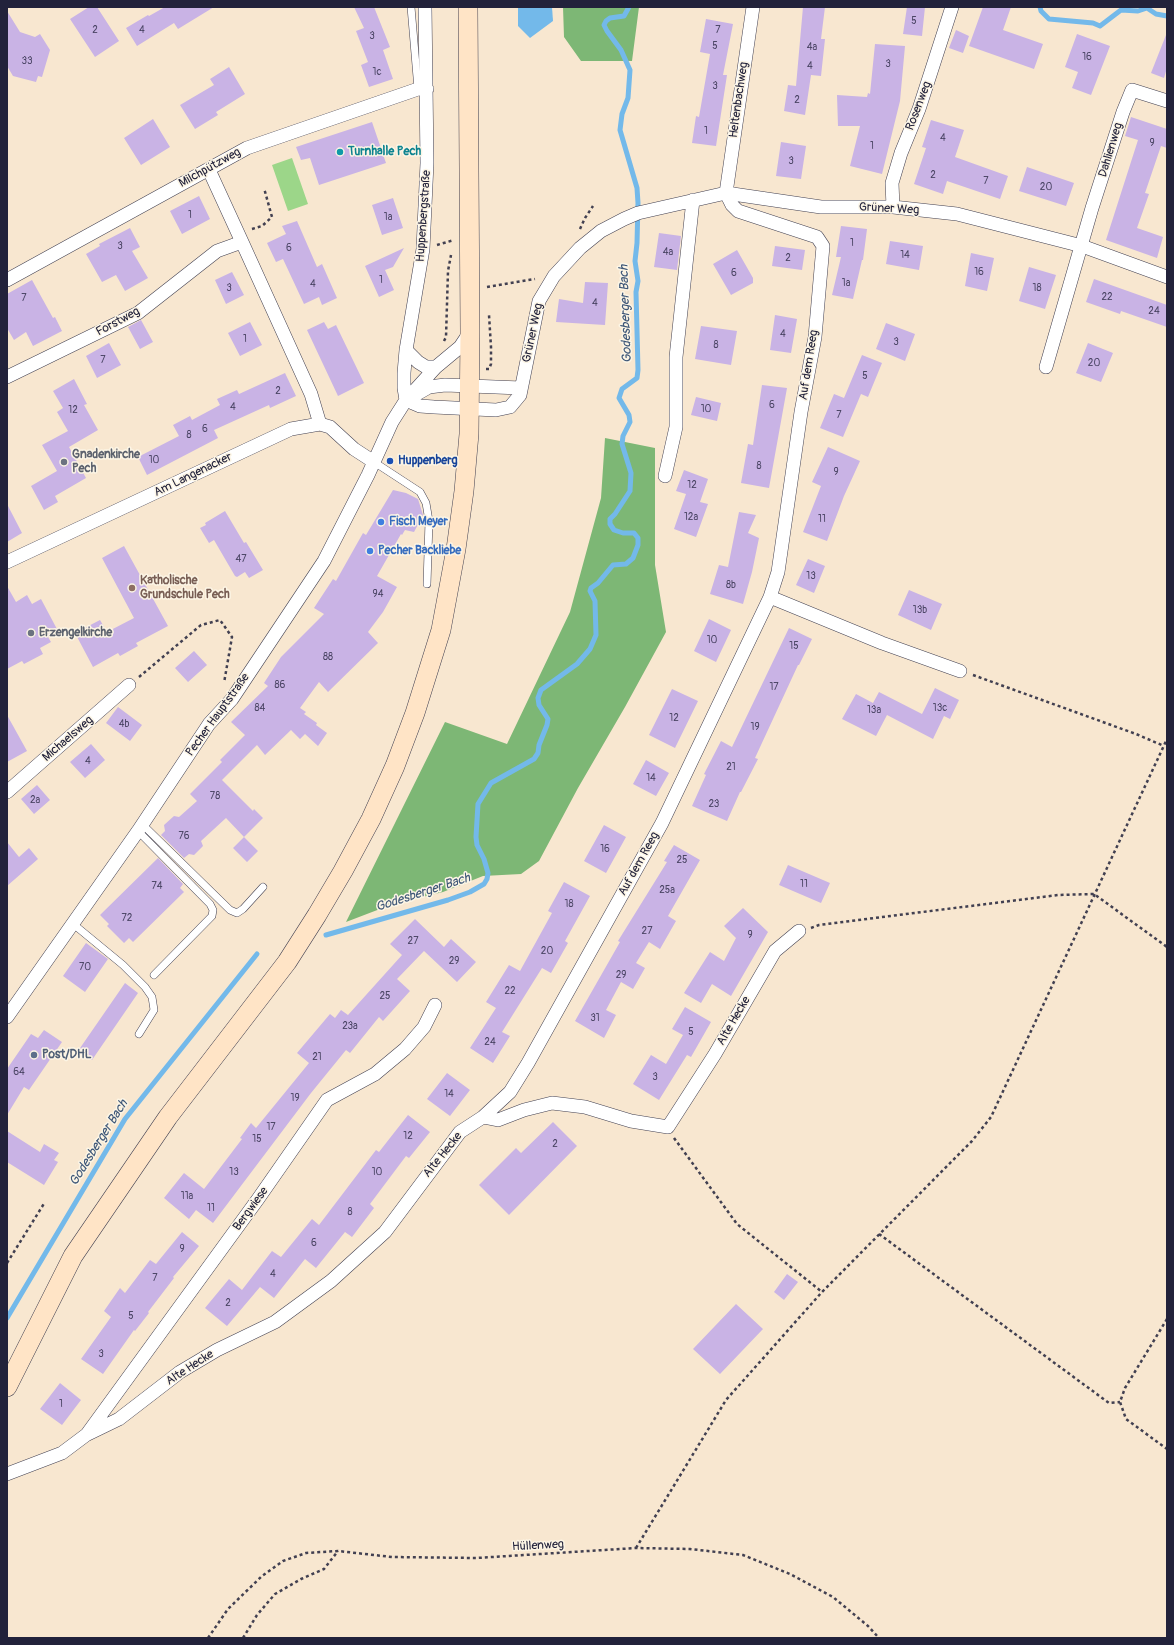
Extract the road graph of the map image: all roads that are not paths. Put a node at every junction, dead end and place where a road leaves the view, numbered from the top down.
1 (411, 7) edge
2 (425, 7) edge
3 (468, 7) edge
4 (753, 7) edge
5 (952, 7) edge
6 (423, 89) junction
7 (1167, 101) edge
8 (209, 170) junction
9 (726, 193) junction
10 (693, 200) junction
11 (893, 207) junction
12 (240, 238) junction
13 (1082, 246) junction
14 (1167, 277) edge
15 (7, 280) edge
16 (470, 332) junction
17 (406, 350) junction
18 (1046, 366) dead end
19 (436, 367) junction
20 (7, 377) edge
21 (470, 386) junction
22 (521, 388) junction
23 (406, 400) junction
24 (470, 408) junction
25 (320, 424) junction
26 (374, 462) junction
27 (665, 476) dead end
28 (7, 562) edge
29 (427, 584) dead end
30 (770, 597) junction
31 (960, 671) road end
32 (129, 685) road end
33 (7, 792) edge
34 (140, 827) junction
35 (263, 887) dead end
36 (72, 923) junction
37 (799, 931) road end
38 (154, 975) dead end
39 (435, 1005) dead end
40 (7, 1018) edge
41 (139, 1034) dead end
42 (483, 1117) junction
43 (7, 1387) edge
44 (86, 1435) junction
45 (7, 1474) edge

1 - 6 lane
2 - 6 street, Huppenbergstraße
3 - 16 main road
4 - 9 street, Heltenbachweg
5 - 11 street, Rosenweg
6 - 8 street, Milchpützweg
6 - 17 street, Huppenbergstraße
7 - 13 street, Dahlienweg
8 - 12 street
8 - 15 street, Milchpützweg
9 - 10 street, Grüner Weg
9 - 11 street, Grüner Weg
9 - 30 street, Auf dem Reeg
10 - 22 street, Grüner Weg
10 - 27 street
11 - 13 street, Grüner Weg
12 - 20 street, Forstweg
12 - 25 street
13 - 14 street, Grüner Weg
13 - 18 street
16 - 19 street, Pecher Hauptstraße
16 - 21 main road
17 - 19 street
17 - 23 street, Huppenbergstraße
19 - 23 street, Pecher Hauptstraße
21 - 22 street
21 - 23 street, Pecher Hauptstraße
21 - 24 main road
22 - 24 street, Grüner Weg
23 - 24 street
23 - 26 street, Pecher Hauptstraße
24 - 43 main road
25 - 26 street
25 - 28 street, Am Langenacker
26 - 29 lane
26 - 34 street, Pecher Hauptstraße
30 - 31 street
30 - 42 street, Auf dem Reeg
32 - 33 street, Michaelsweg
34 - 35 lane
34 - 36 street, Pecher Hauptstraße
34 - 38 lane
36 - 40 street, Pecher Hauptstraße
36 - 41 lane
37 - 42 street, Alte Hecke
39 - 44 street, Bergwiese
42 - 44 street, Alte Hecke
44 - 45 street

